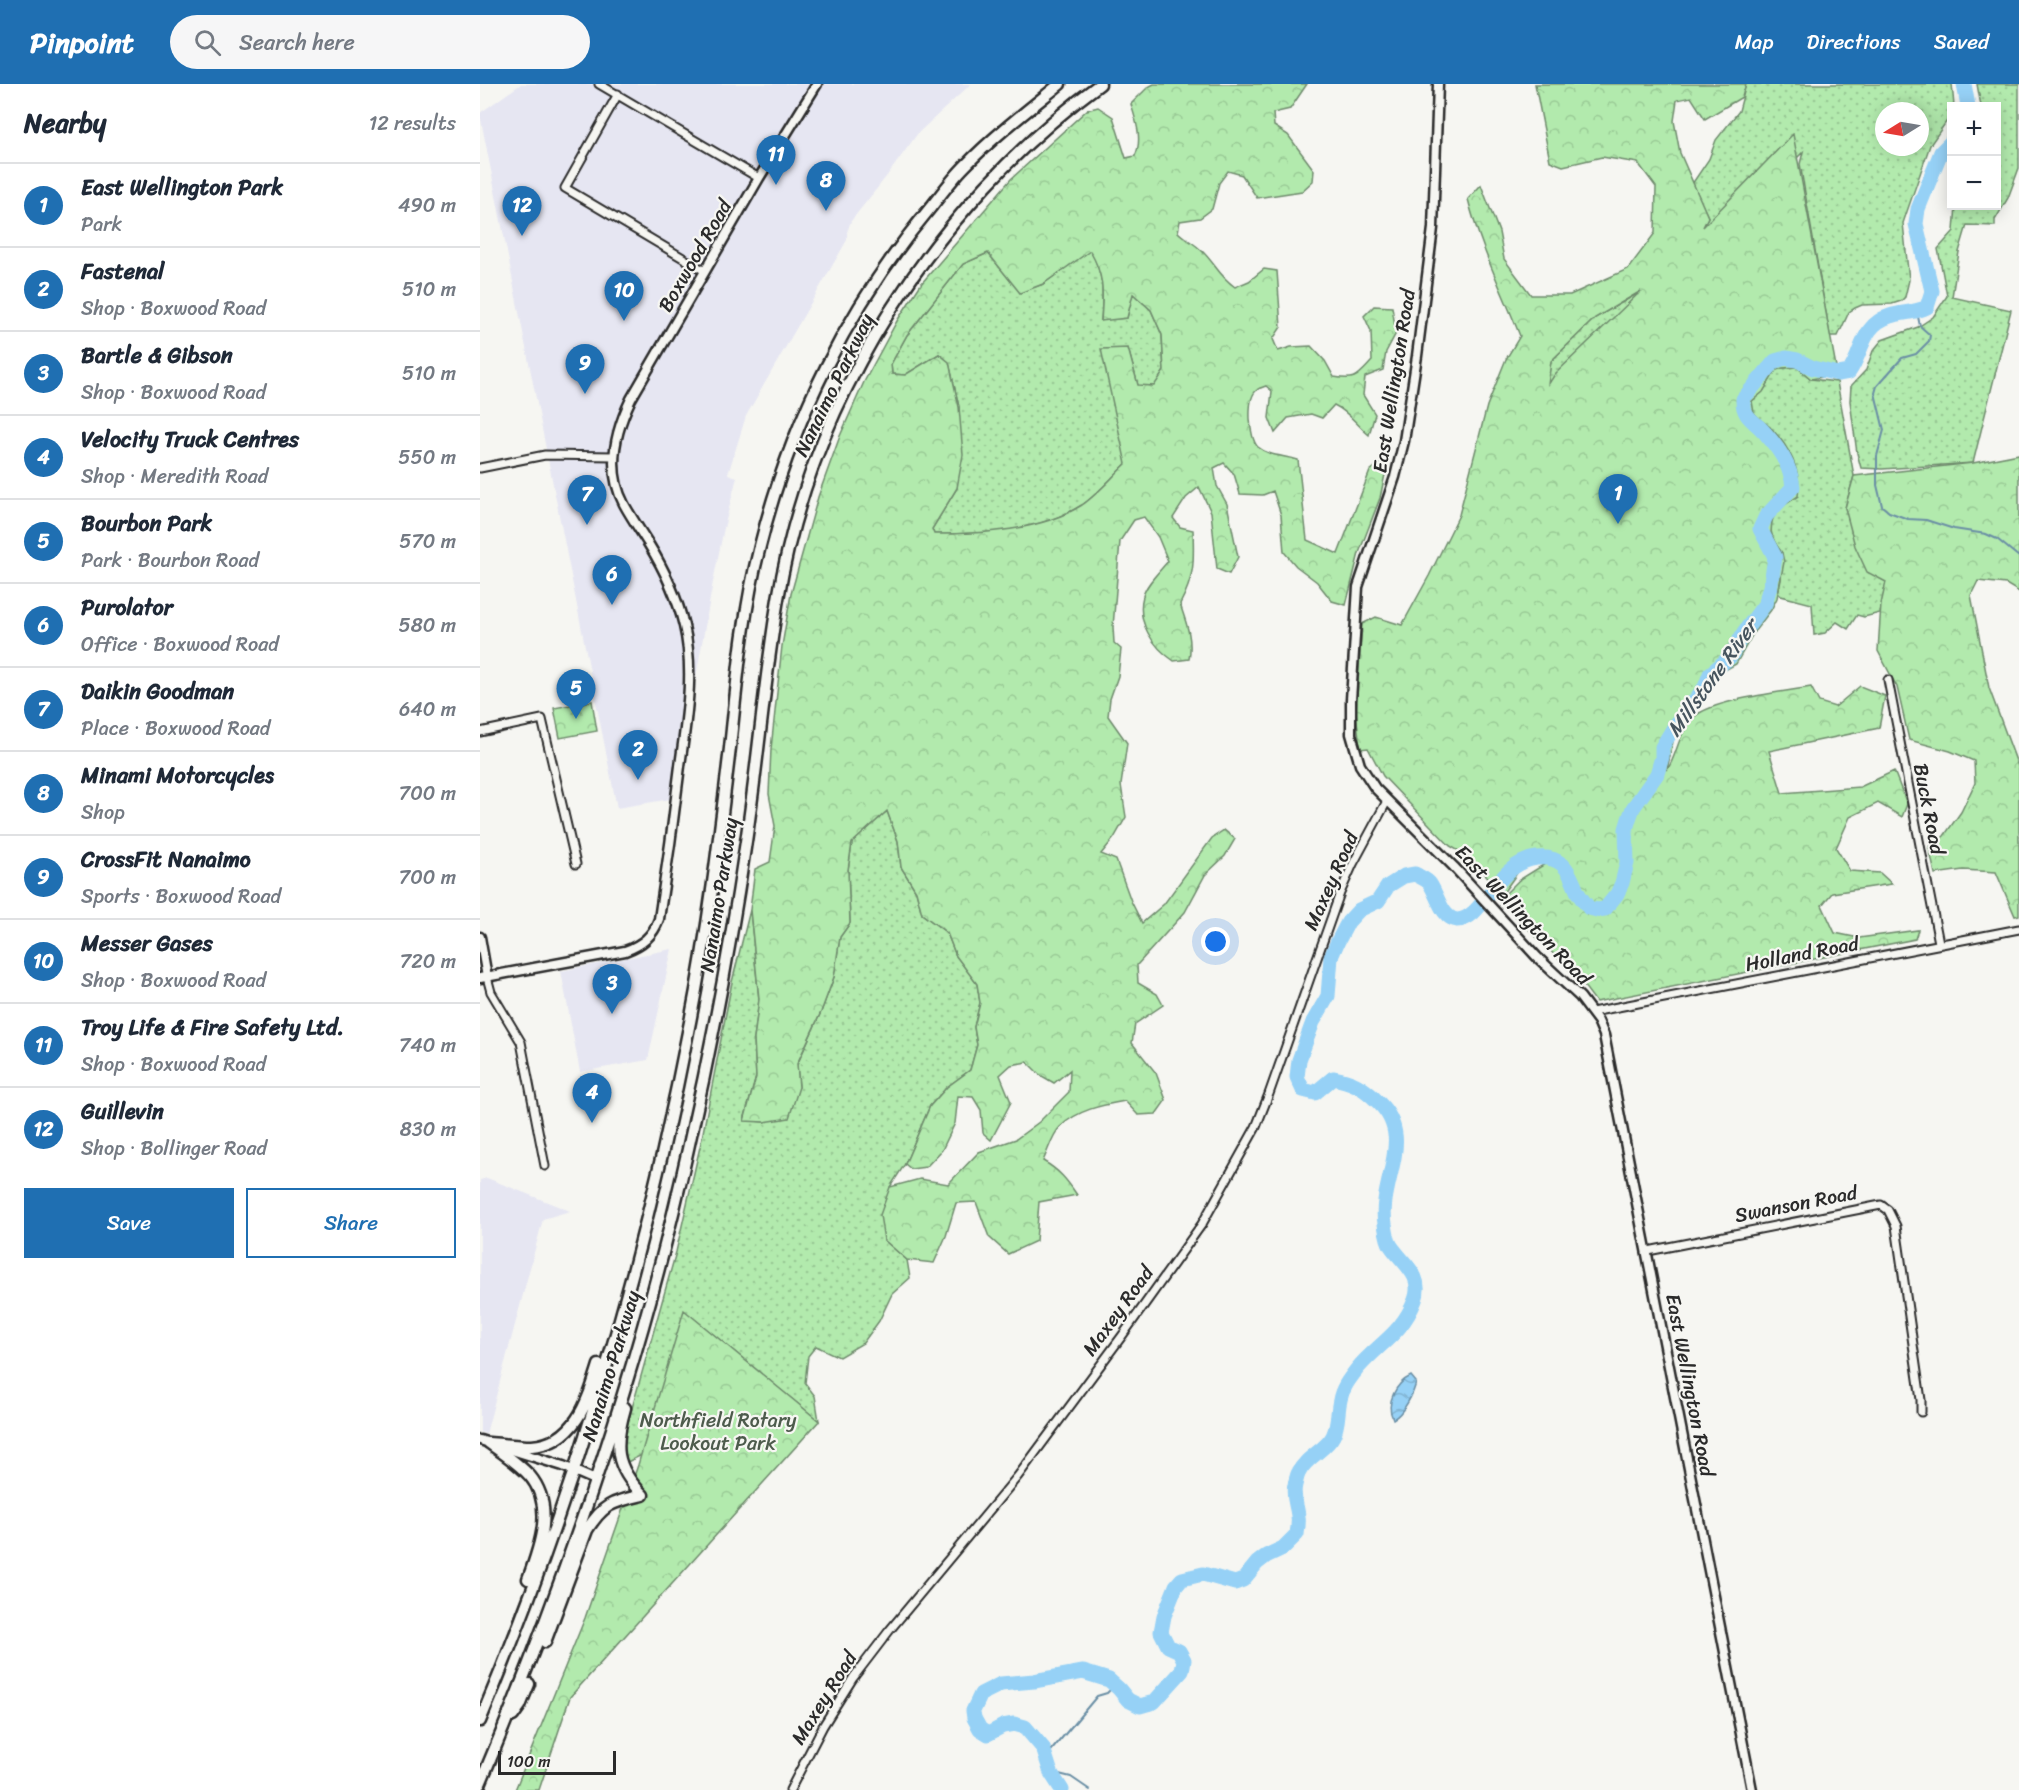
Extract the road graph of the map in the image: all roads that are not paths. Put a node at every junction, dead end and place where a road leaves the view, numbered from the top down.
1 (598, 84) edge
2 (816, 84) edge
3 (1060, 84) edge
4 (1100, 84) edge
5 (1438, 84) edge
6 (618, 94) junction
7 (759, 178) junction
8 (705, 271) junction
9 (614, 456) junction
10 (480, 468) edge
11 (1888, 680) dead end
12 (480, 732) edge
13 (1387, 801) junction
14 (576, 864) dead end
15 (2019, 929) edge
16 (480, 937) edge
17 (1939, 944) junction
18 (484, 978) edge
19 (1592, 1012) junction
20 (545, 1166) dead end
21 (657, 1178) junction
22 (676, 1200) junction
23 (1648, 1251) junction
24 (1921, 1412) dead end
25 (485, 1442) edge
26 (574, 1470) junction
27 (595, 1480) junction
28 (480, 1703) edge
29 (480, 1721) edge
30 (500, 1736) junction
31 (480, 1784) edge
32 (790, 1790) edge
33 (1752, 1790) edge

1 - 6 street
2 - 7 street, Boxwood Road
3 - 21 highway, Nanaimo Parkway
4 - 22 highway, Nanaimo Parkway
5 - 13 street, East Wellington Road
6 - 7 street
6 - 8 street
7 - 8 street, Boxwood Road
8 - 9 street, Boxwood Road
9 - 10 street
9 - 18 street, Boxwood Road
11 - 17 street, Buck Road
12 - 14 street
13 - 19 street, East Wellington Road
13 - 32 street, Maxey Road
15 - 17 street, Holland Road
16 - 18 street
17 - 19 street, Holland Road
18 - 20 street
19 - 23 street, East Wellington Road
21 - 25 highway
21 - 26 highway, Nanaimo Parkway
22 - 27 highway, Nanaimo Parkway
22 - 30 highway
23 - 24 street, Swanson Road
23 - 33 street, East Wellington Road
25 - 26 street
25 - 28 highway
26 - 27 street
26 - 29 highway, Nanaimo Parkway
27 - 30 highway, Nanaimo Parkway
30 - 31 highway, Nanaimo Parkway

